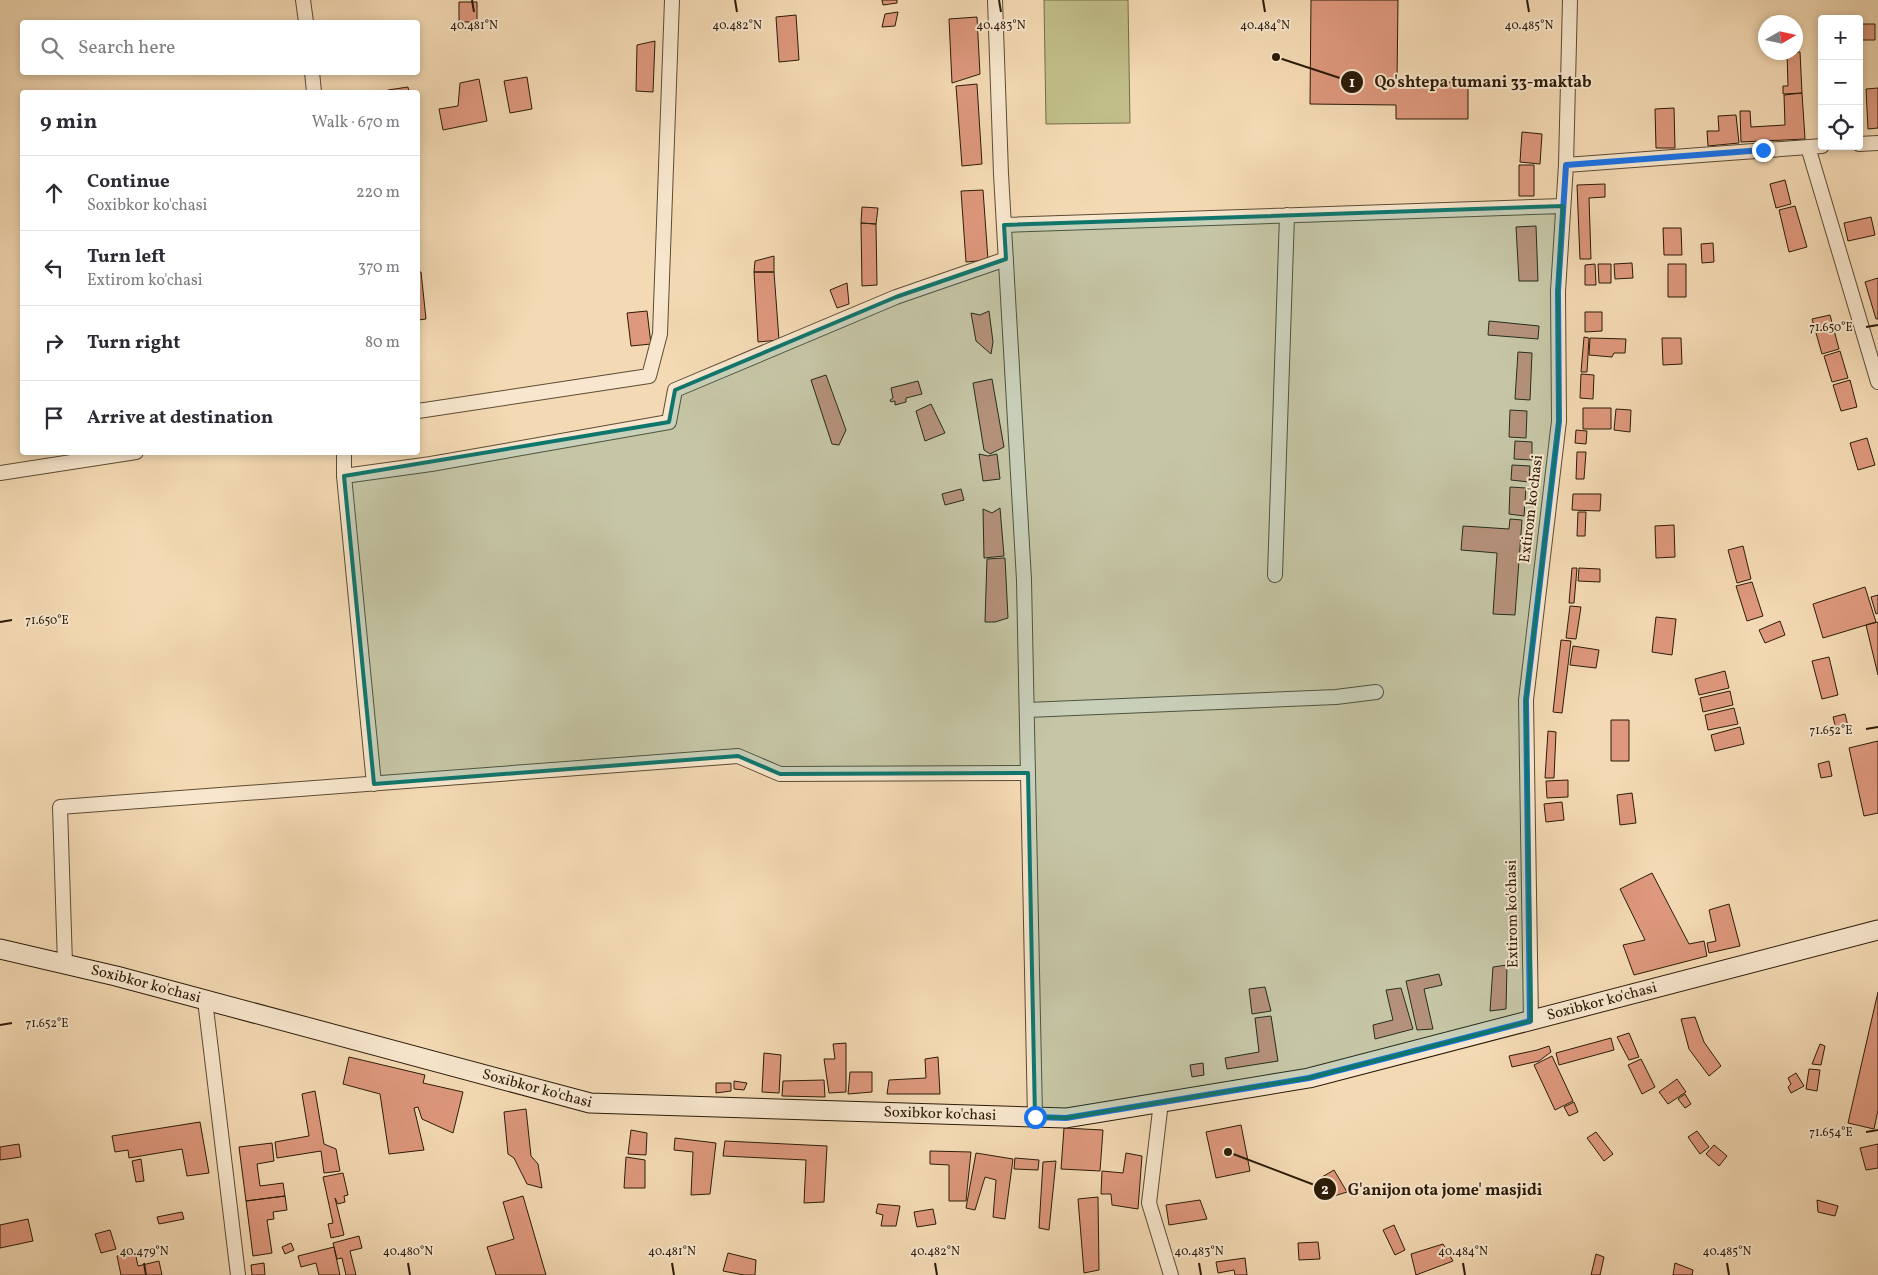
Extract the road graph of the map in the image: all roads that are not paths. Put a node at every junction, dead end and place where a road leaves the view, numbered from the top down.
1 (303, 0) edge
2 (672, 0) edge
3 (995, 0) edge
4 (1570, 0) edge
5 (306, 20) edge
6 (312, 75) edge
7 (314, 90) edge
8 (1878, 143) edge
9 (1863, 144) edge
10 (1815, 147) edge
11 (1566, 165) junction
12 (1563, 206) junction
13 (1287, 215) junction
14 (1004, 225) junction
15 (1006, 258) junction
16 (1878, 382) edge
17 (420, 411) edge
18 (117, 455) edge
19 (344, 455) edge
20 (0, 473) edge
21 (344, 476) junction
22 (1275, 575) dead end
23 (1376, 692) dead end
24 (1027, 710) junction
25 (1028, 773) junction
26 (374, 784) junction
27 (1878, 930) edge
28 (0, 949) edge
29 (65, 964) junction
30 (205, 1000) junction
31 (1530, 1021) junction
32 (1161, 1102) junction
33 (1035, 1117) junction
34 (238, 1275) edge
35 (1171, 1275) edge

1 - 5 street
2 - 17 street
3 - 14 street
4 - 11 street, Extirom ko'chasi
6 - 7 street
8 - 9 street
10 - 11 street
10 - 16 street
11 - 12 street, Extirom ko'chasi
12 - 13 street
12 - 31 street, Extirom ko'chasi
13 - 14 street
13 - 22 street
14 - 15 street
15 - 21 street
15 - 24 street
18 - 20 street
19 - 21 street
21 - 26 street
23 - 24 street
24 - 25 street
25 - 26 street
25 - 33 street
26 - 29 street
27 - 31 main road, Soxibkor ko'chasi
28 - 29 main road, Soxibkor ko'chasi
29 - 30 main road, Soxibkor ko'chasi
30 - 33 main road, Soxibkor ko'chasi
30 - 34 street
31 - 32 main road, Soxibkor ko'chasi
32 - 33 main road, Soxibkor ko'chasi
32 - 35 street

